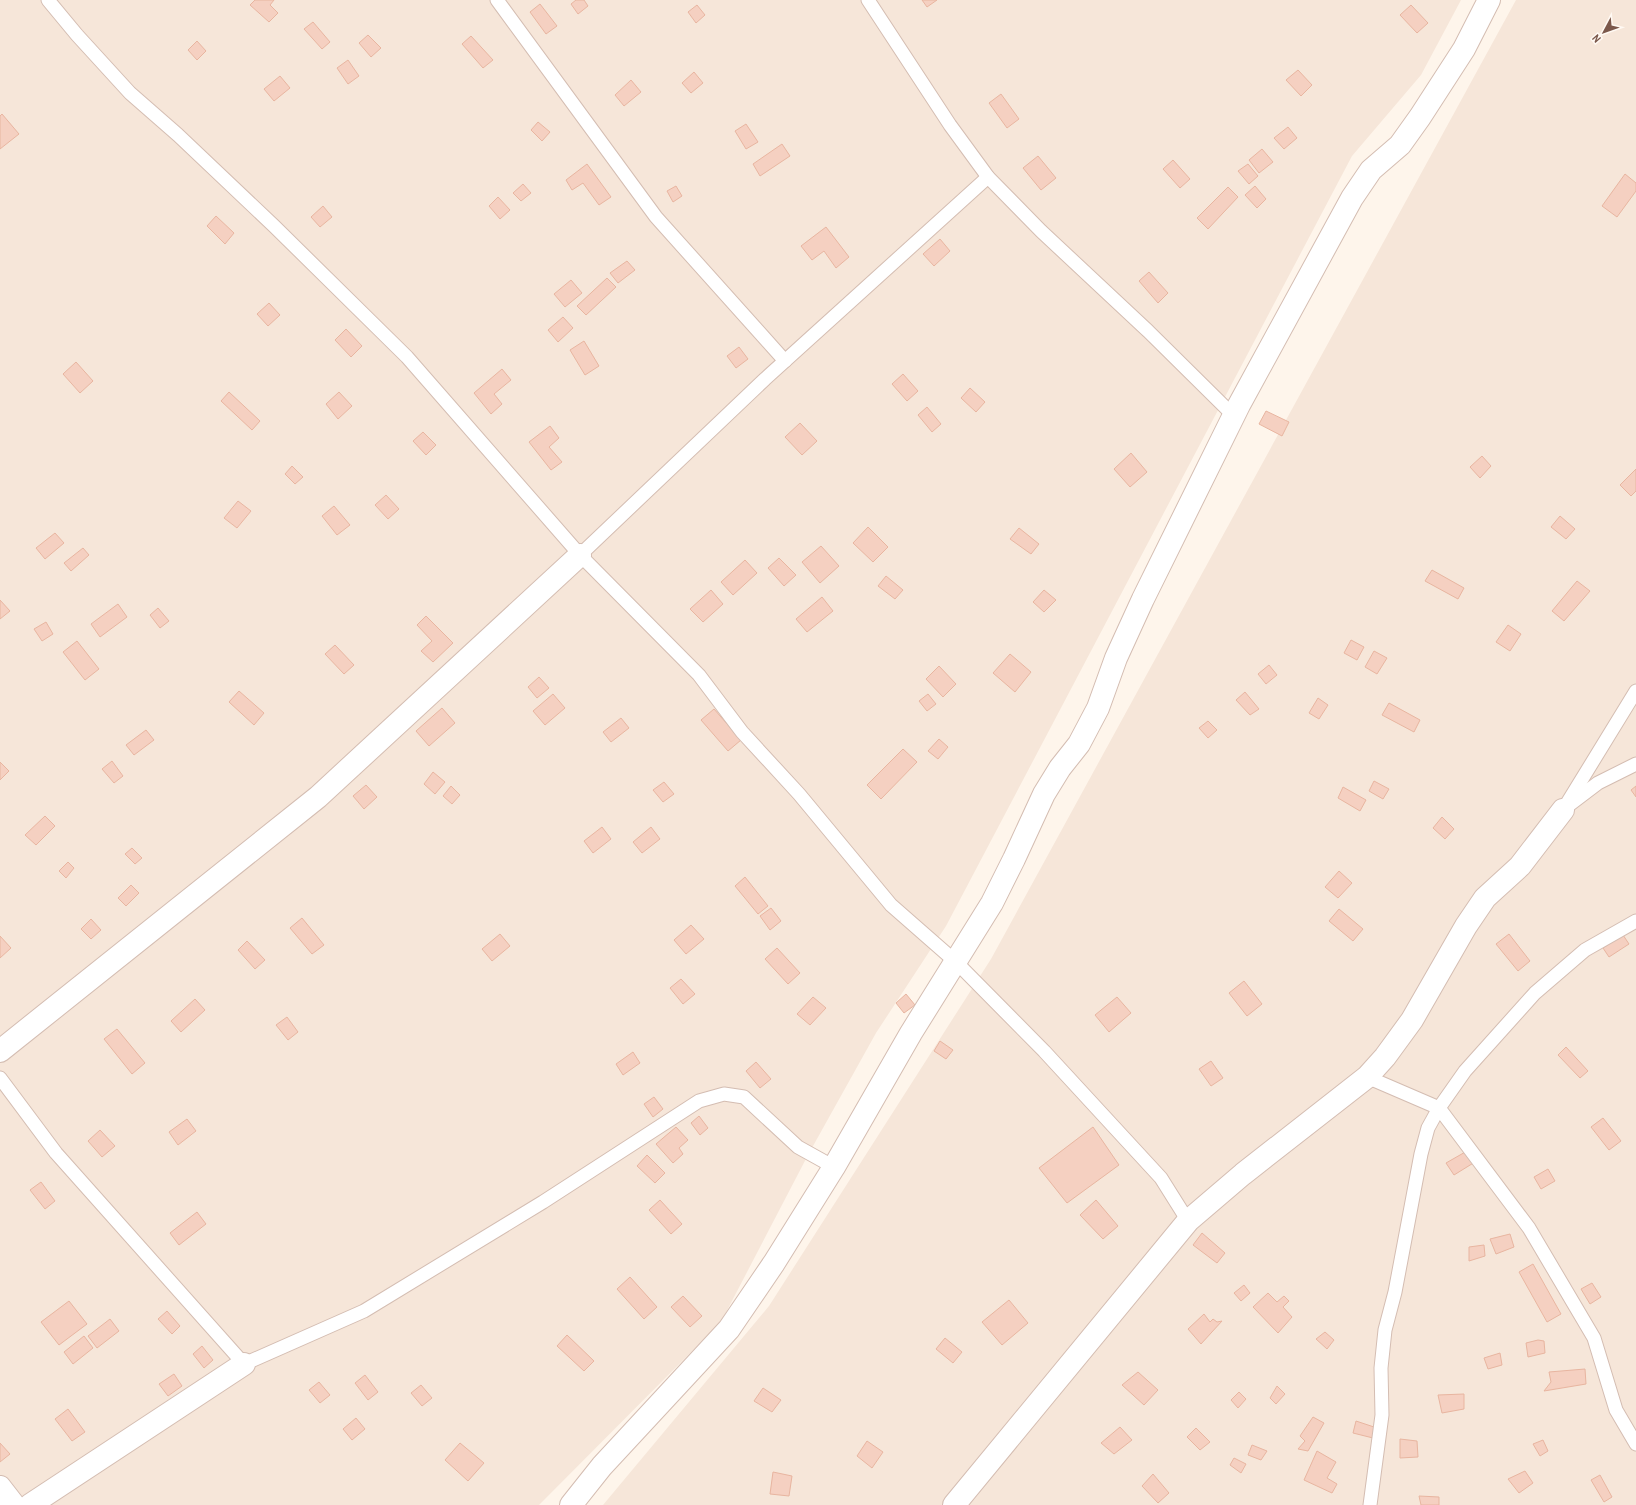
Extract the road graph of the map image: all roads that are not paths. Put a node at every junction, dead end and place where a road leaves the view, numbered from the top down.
1 (48, 0) edge
2 (497, 0) edge
3 (868, 0) edge
4 (1490, 0) edge
5 (988, 177) junction
6 (785, 361) junction
7 (1234, 416) junction
8 (580, 555) junction
9 (1636, 690) edge
10 (1636, 764) edge
11 (1563, 810) junction
12 (1636, 921) edge
13 (956, 962) junction
14 (0, 1051) edge
15 (1367, 1077) junction
16 (0, 1078) edge
17 (1439, 1108) junction
18 (834, 1167) junction
19 (1188, 1222) junction
20 (244, 1364) junction
21 (1636, 1444) edge
22 (0, 1487) edge
23 (14, 1505) edge
24 (30, 1505) edge
25 (572, 1505) edge
26 (954, 1505) edge
27 (1370, 1505) edge

1 - 8 lane
2 - 6 lane
3 - 5 lane
4 - 7 street
5 - 6 lane
5 - 7 lane
6 - 8 lane
7 - 13 street
8 - 13 lane
8 - 14 street
9 - 11 lane
10 - 11 lane
11 - 15 street
12 - 17 lane
13 - 18 street
13 - 19 lane
15 - 17 lane
15 - 19 street
16 - 20 lane
17 - 21 lane
17 - 27 lane
18 - 20 lane
18 - 25 street
19 - 26 street
20 - 24 street
22 - 23 street

